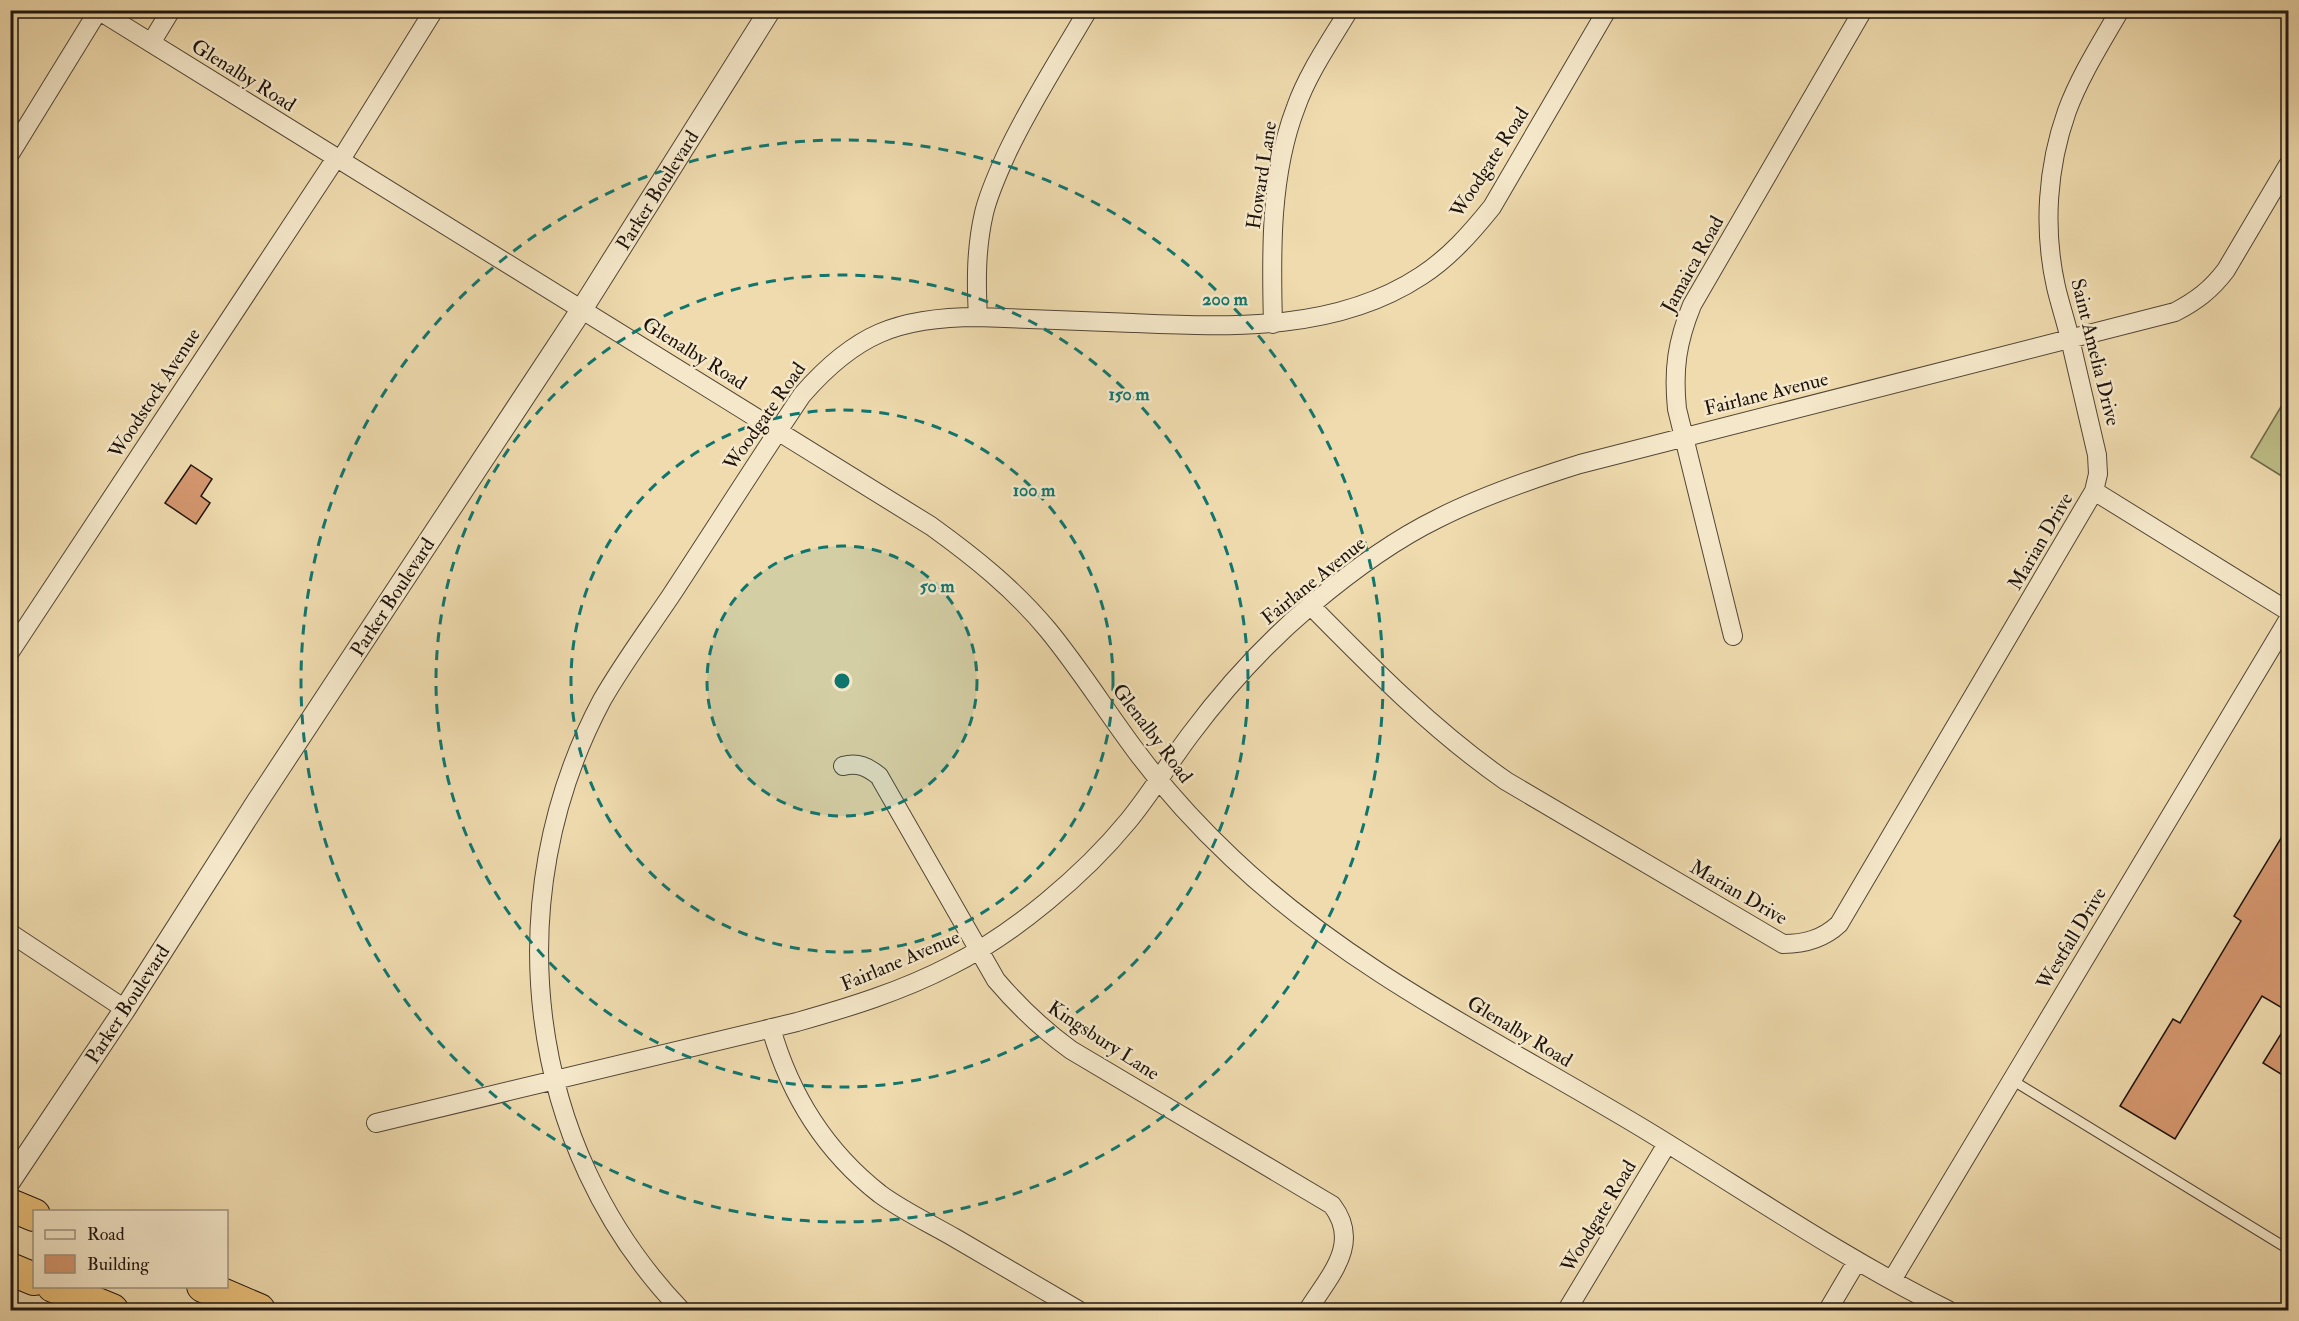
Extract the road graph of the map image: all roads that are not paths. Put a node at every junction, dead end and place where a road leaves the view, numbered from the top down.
1 (171, 10) edge
2 (434, 10) edge
3 (770, 10) edge
4 (1088, 10) edge
5 (1349, 10) edge
6 (1607, 10) edge
7 (1863, 10) edge
8 (2120, 10) edge
9 (98, 11) edge
10 (151, 43) junction
11 (10, 154) edge
12 (338, 160) junction
13 (2289, 165) edge
14 (582, 309) junction
15 (978, 317) junction
16 (1273, 324) junction
17 (2070, 338) junction
18 (778, 431) junction
19 (1684, 437) junction
20 (2094, 491) junction
21 (1310, 605) junction
22 (2289, 611) edge
23 (2289, 620) edge
24 (1733, 636) dead end
25 (10, 652) edge
26 (843, 766) dead end
27 (1158, 780) junction
28 (10, 933) edge
29 (978, 951) junction
30 (125, 1009) junction
31 (771, 1028) junction
32 (554, 1080) junction
33 (2012, 1080) junction
34 (376, 1123) dead end
35 (1667, 1144) junction
36 (10, 1181) edge
37 (10, 1205) edge
38 (33, 1215) edge
39 (2289, 1249) edge
40 (1857, 1261) junction
41 (1892, 1280) junction
42 (55, 1288) edge
43 (205, 1288) edge
44 (112, 1311) edge
45 (259, 1311) edge
46 (681, 1311) edge
47 (1078, 1311) edge
48 (1308, 1311) edge
49 (1567, 1311) edge
50 (1828, 1311) edge
51 (1948, 1311) edge

1 - 10 street
2 - 12 street, Woodstock Avenue
3 - 14 street, Parker Boulevard
4 - 15 street
5 - 16 street, Howard Lane
6 - 16 street, Woodgate Road
7 - 19 street, Jamaica Road
8 - 17 street, Saint Amelia Drive
9 - 10 street, Glenalby Road
9 - 11 street
10 - 12 street, Glenalby Road
12 - 14 street, Glenalby Road
12 - 25 street, Woodstock Avenue
13 - 17 street, Fairlane Avenue
14 - 18 street, Glenalby Road
14 - 30 street, Parker Boulevard
15 - 16 street, Woodgate Road
15 - 18 street, Woodgate Road
17 - 19 street, Fairlane Avenue
17 - 20 street, Saint Amelia Drive
18 - 27 street, Glenalby Road
18 - 32 street, Woodgate Road
19 - 21 street, Fairlane Avenue
19 - 24 street, Jamaica Road
20 - 21 street, Marian Drive
20 - 22 street
21 - 27 street, Fairlane Avenue
23 - 33 street, Westfall Drive
26 - 29 street, Kingsbury Lane
27 - 29 street, Fairlane Avenue
27 - 35 street, Glenalby Road
28 - 30 street
29 - 31 street, Fairlane Avenue
29 - 48 street, Kingsbury Lane
30 - 36 street, Parker Boulevard
31 - 32 street, Fairlane Avenue
31 - 47 street
32 - 34 street, Fairlane Avenue
32 - 46 street, Woodgate Road
33 - 39 lane
33 - 41 street, Westfall Drive
35 - 40 street, Glenalby Road
35 - 49 street, Woodgate Road
37 - 38 highway
40 - 41 street, Glenalby Road
40 - 50 street
41 - 51 street, Glenalby Road
42 - 44 highway
43 - 45 highway

